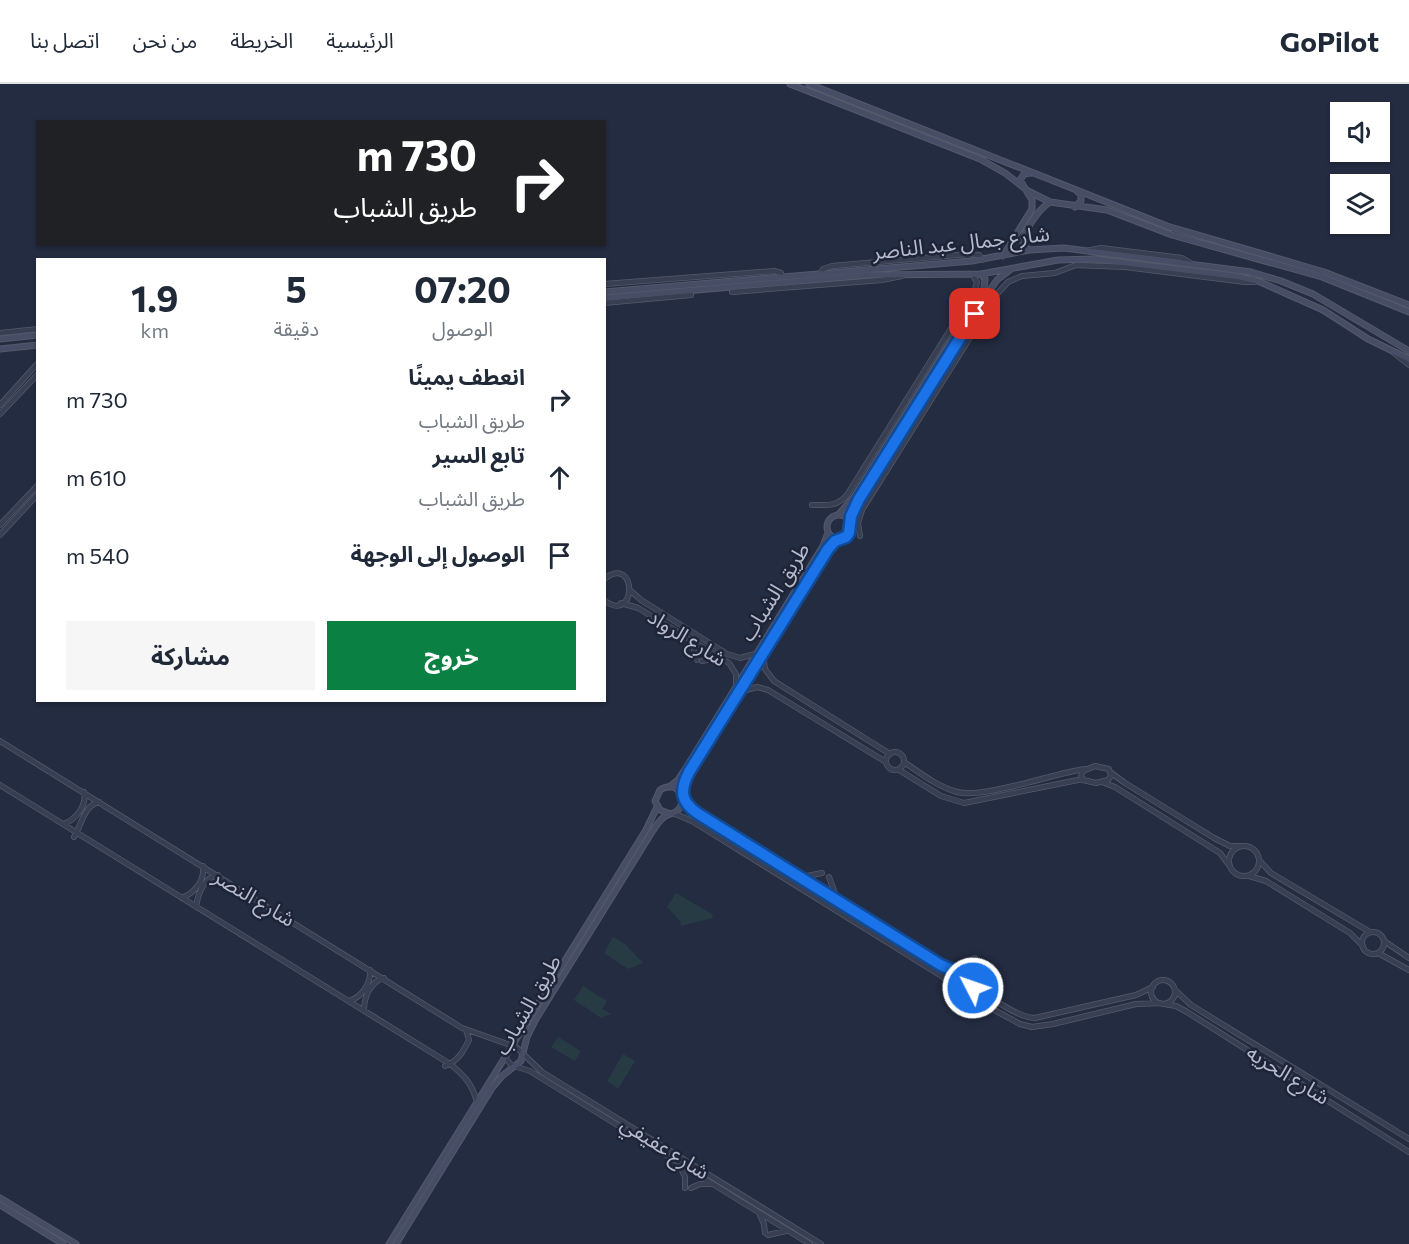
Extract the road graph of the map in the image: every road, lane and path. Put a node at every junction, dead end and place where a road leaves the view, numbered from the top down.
1 (790, 84) edge
2 (809, 84) edge
3 (1032, 173) junction
4 (1024, 188) junction
5 (1077, 191) junction
6 (1050, 202) junction
7 (1075, 207) junction
8 (1064, 248) junction
9 (1029, 250) junction
10 (1003, 256) junction
11 (1065, 259) junction
12 (983, 260) junction
13 (946, 263) junction
14 (1012, 268) junction
15 (1147, 268) junction
16 (820, 273) junction
17 (954, 274) junction
18 (972, 274) junction
19 (981, 274) junction
20 (1323, 274) junction
21 (782, 277) junction
22 (606, 284) edge
23 (1293, 285) junction
24 (640, 291) junction
25 (606, 292) edge
26 (629, 292) junction
27 (691, 293) junction
28 (606, 298) edge
29 (1297, 298) junction
30 (606, 303) edge
31 (1409, 305) edge
32 (1409, 312) edge
33 (1362, 324) junction
34 (36, 329) edge
35 (0, 333) edge
36 (1377, 333) junction
37 (36, 335) edge
38 (1364, 337) junction
39 (0, 339) edge
40 (36, 345) edge
41 (1383, 345) junction
42 (0, 349) edge
43 (1389, 349) junction
44 (1409, 351) edge
45 (1409, 359) edge
46 (36, 365) edge
47 (1409, 365) edge
48 (36, 376) edge
49 (0, 405) edge
50 (0, 414) edge
51 (868, 462) junction
52 (870, 470) junction
53 (36, 487) edge
54 (36, 496) edge
55 (812, 505) dead end
56 (838, 516) junction
57 (850, 523) junction
58 (0, 525) edge
59 (828, 533) junction
60 (0, 535) edge
61 (861, 536) dead end
62 (839, 539) junction
63 (606, 578) edge
64 (631, 591) junction
65 (606, 601) edge
66 (621, 603) junction
67 (691, 640) junction
68 (760, 653) junction
69 (727, 654) junction
70 (721, 659) junction
71 (780, 685) junction
72 (737, 690) junction
73 (774, 693) junction
74 (811, 704) junction
75 (806, 713) junction
76 (0, 741) edge
77 (890, 754) junction
78 (886, 762) junction
79 (904, 762) junction
80 (1085, 769) junction
81 (899, 770) junction
82 (1066, 772) junction
83 (1110, 772) junction
84 (1083, 779) junction
85 (1066, 782) junction
86 (1102, 782) junction
87 (1125, 783) junction
88 (0, 784) edge
89 (669, 787) junction
90 (1121, 790) junction
91 (84, 792) junction
92 (682, 796) junction
93 (99, 802) junction
94 (657, 807) junction
95 (672, 813) junction
96 (697, 813) junction
97 (692, 821) junction
98 (64, 824) junction
99 (76, 835) junction
100 (1221, 842) junction
101 (1239, 846) junction
102 (1215, 850) junction
103 (1260, 861) junction
104 (1229, 865) junction
105 (203, 866) junction
106 (791, 872) junction
107 (822, 873) dead end
108 (218, 875) junction
109 (1249, 876) junction
110 (1276, 876) junction
111 (800, 877) junction
112 (829, 878) dead end
113 (786, 879) junction
114 (1271, 884) junction
115 (182, 898) junction
116 (840, 903) junction
117 (196, 907) junction
118 (839, 912) junction
119 (1370, 932) junction
120 (1384, 941) junction
121 (1363, 946) junction
122 (1378, 953) junction
123 (975, 958) dead end
124 (1409, 958) edge
125 (939, 964) junction
126 (980, 965) dead end
127 (948, 969) junction
128 (370, 970) junction
129 (1409, 970) edge
130 (935, 972) junction
131 (961, 974) junction
132 (384, 978) junction
133 (973, 981) junction
134 (954, 986) junction
135 (1153, 987) junction
136 (1175, 990) junction
137 (985, 992) junction
138 (965, 994) junction
139 (993, 998) junction
140 (349, 1001) junction
141 (1162, 1004) junction
142 (1191, 1005) junction
143 (989, 1006) junction
144 (364, 1010) junction
145 (1187, 1012) junction
146 (466, 1029) junction
147 (513, 1046) junction
148 (524, 1055) junction
149 (506, 1057) junction
150 (447, 1065) junction
151 (533, 1065) junction
152 (516, 1066) junction
153 (530, 1071) junction
154 (1339, 1096) junction
155 (477, 1102) junction
156 (1335, 1104) junction
157 (607, 1115) junction
158 (1409, 1139) edge
159 (1409, 1152) edge
160 (677, 1162) junction
161 (714, 1185) junction
162 (0, 1198) edge
163 (0, 1205) edge
164 (758, 1212) junction
165 (43, 1228) junction
166 (789, 1231) junction
167 (63, 1244) edge
168 (76, 1244) edge
169 (389, 1244) edge
170 (396, 1244) edge
171 (810, 1244) edge
172 (821, 1244) edge

1 - 4 main road
2 - 3 main road
3 - 4 main road
3 - 5 main road
4 - 6 main road
4 - 10 main road
5 - 7 main road
5 - 20 main road
6 - 7 main road
6 - 9 main road
7 - 20 main road
8 - 9 main road, شارع جمال عبد الناصر
8 - 11 main road
8 - 23 main road, شارع جمال عبد الناصر
9 - 10 main road, شارع جمال عبد الناصر
10 - 12 main road, شارع جمال عبد الناصر
11 - 14 main road, شارع جمال عبد الناصر
11 - 15 main road, شارع جمال عبد الناصر
12 - 13 main road, شارع جمال عبد الناصر
12 - 16 street
13 - 16 main road, شارع جمال عبد الناصر
13 - 17 main road
14 - 19 main road, شارع جمال عبد الناصر
14 - 57 main road
15 - 29 main road, شارع جمال عبد الناصر
15 - 61 street
16 - 21 main road, شارع جمال عبد الناصر
17 - 18 main road, شارع جمال عبد الناصر
17 - 27 main road, شارع جمال عبد الناصر
18 - 19 main road, شارع جمال عبد الناصر
18 - 51 street
19 - 52 main road
20 - 31 main road
20 - 32 main road
21 - 22 street
21 - 24 main road, شارع جمال عبد الناصر
23 - 29 main road
23 - 33 main road, شارع جمال عبد الناصر
24 - 26 main road, شارع جمال عبد الناصر
24 - 27 main road, شارع جمال عبد الناصر
25 - 26 main road, شارع جمال عبد الناصر
26 - 28 main road, شارع جمال عبد الناصر
27 - 30 street
29 - 38 main road, شارع جمال عبد الناصر
33 - 36 main road, شارع جمال عبد الناصر
33 - 38 main road
34 - 35 street
36 - 41 main road
36 - 44 main road, شارع جمال عبد الناصر
37 - 39 main road
38 - 41 main road, شارع جمال عبد الناصر
40 - 42 main road
41 - 43 main road, شارع جمال عبد الناصر
43 - 45 main road, شارع جمال عبد الناصر
43 - 47 street
46 - 49 street
48 - 50 street
51 - 52 main road
51 - 55 street
52 - 56 main road
53 - 58 street
54 - 60 street
56 - 57 main road
56 - 59 main road
57 - 62 main road
59 - 62 main road
59 - 68 main road, طريق الشباب
62 - 68 main road, طريق الشباب
63 - 64 street, شارع الرواد
64 - 66 street
64 - 69 street, شارع الرواد
65 - 66 street, شارع الرواد
66 - 67 street, شارع الرواد
67 - 70 street, شارع الرواد
67 - 70 street
68 - 69 street, شارع الرواد
68 - 71 street
68 - 72 main road, طريق الشباب
69 - 70 street
70 - 72 street, شارع الرواد
71 - 73 street
71 - 74 street
72 - 73 street
72 - 89 main road, طريق الشباب
72 - 92 main road, طريق الشباب
73 - 75 street
74 - 75 street
74 - 77 street
75 - 78 street
76 - 91 street, شارع النصر
77 - 78 street
77 - 79 street
78 - 81 street
79 - 81 street
79 - 82 street
80 - 82 street
80 - 83 street
80 - 84 street
81 - 85 street
82 - 85 street
83 - 86 street
83 - 87 street
84 - 85 street
84 - 86 street
86 - 90 street
87 - 90 street
87 - 100 street
88 - 98 street, شارع النصر
89 - 92 main road
89 - 94 main road
90 - 102 street
91 - 93 street, شارع النصر
91 - 98 street
92 - 95 main road
92 - 96 street
93 - 99 street
93 - 105 street, شارع النصر
94 - 95 main road
94 - 147 main road, طريق الشباب
95 - 97 street
95 - 148 main road, طريق الشباب
96 - 97 street
96 - 106 street
97 - 113 street
98 - 99 street, شارع النصر
99 - 115 street, شارع النصر
100 - 101 street
100 - 102 street
101 - 103 street
101 - 104 street
102 - 104 street
103 - 109 street
103 - 110 street
104 - 109 street
105 - 108 street, شارع النصر
105 - 115 street
106 - 111 street
106 - 113 street
107 - 111 street
108 - 117 street
108 - 128 street, شارع النصر
109 - 114 street
110 - 114 street
110 - 119 street
111 - 116 street
112 - 116 street
113 - 118 street
114 - 121 street
115 - 117 street, شارع النصر
116 - 118 street
116 - 125 street
117 - 140 street, شارع النصر
118 - 130 street
119 - 120 street
119 - 121 street
120 - 122 street
120 - 124 street
121 - 122 street
122 - 129 street
123 - 127 street
125 - 127 street
125 - 130 street
126 - 137 street
127 - 131 street
128 - 132 street, شارع النصر
128 - 140 street
130 - 134 street
131 - 133 street
131 - 134 street
132 - 144 street
132 - 146 street, شارع النصر
133 - 137 street
133 - 138 street
134 - 138 street
135 - 136 street
135 - 139 street
135 - 141 street
136 - 141 street
136 - 142 street, شارع الحريه
137 - 139 street
138 - 143 street, شارع الحريه
139 - 143 street
140 - 144 street, شارع النصر
141 - 143 street, شارع الحريه
141 - 145 street, شارع الحريه
142 - 145 street
142 - 154 street, شارع الحريه
144 - 150 street, شارع النصر
145 - 156 street, شارع الحريه
146 - 147 street, شارع النصر
146 - 150 street
147 - 148 street, شارع عفيفي
147 - 149 main road, طريق الشباب
148 - 151 street, شارع عفيفي
148 - 152 main road, طريق الشباب
149 - 152 street, شارع عفيفي
149 - 155 main road, طريق الشباب
150 - 155 street, شارع النصر
151 - 153 street
151 - 157 street, شارع عفيفي
152 - 153 street, شارع عفيفي
152 - 170 main road, طريق الشباب
153 - 157 street, شارع عفيفي
154 - 156 street
154 - 158 street, شارع الحريه
155 - 169 main road, طريق الشباب
156 - 159 street, شارع الحريه
157 - 160 street, شارع عفيفي
157 - 172 street, شارع عفيفي
160 - 161 street, شارع عفيفي
160 - 161 street
161 - 164 street, شارع عفيفي
162 - 165 main road
163 - 165 main road
164 - 166 street, شارع عفيفي
164 - 166 street
165 - 167 main road
165 - 168 main road
166 - 171 street, شارع عفيفي

